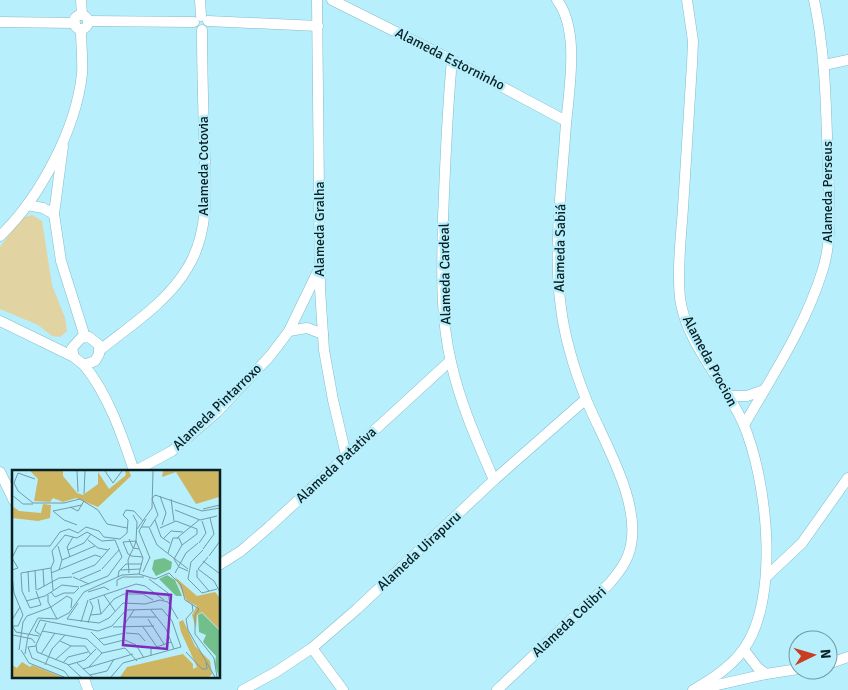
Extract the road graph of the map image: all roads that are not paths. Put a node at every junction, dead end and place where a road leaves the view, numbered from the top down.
1 (81, 0) edge
2 (200, 0) edge
3 (317, 0) edge
4 (332, 0) edge
5 (557, 0) edge
6 (688, 0) edge
7 (814, 0) edge
8 (201, 20) junction
9 (0, 22) edge
10 (81, 22) junction
11 (318, 26) junction
12 (452, 60) junction
13 (848, 60) edge
14 (824, 65) junction
15 (566, 121) junction
16 (65, 135) junction
17 (27, 206) junction
18 (54, 214) junction
19 (0, 236) edge
20 (320, 267) junction
21 (0, 321) edge
22 (289, 331) junction
23 (323, 334) junction
24 (85, 337) junction
25 (100, 350) junction
26 (74, 357) junction
27 (450, 361) junction
28 (84, 364) junction
29 (764, 390) junction
30 (730, 396) junction
31 (586, 399) junction
32 (744, 425) junction
33 (346, 455) junction
34 (135, 470) edge
35 (137, 470) edge
36 (0, 472) edge
37 (848, 478) edge
38 (494, 480) junction
39 (12, 497) edge
40 (632, 546) joint
41 (220, 564) edge
42 (766, 577) junction
43 (312, 648) junction
44 (744, 650) junction
45 (788, 671) edge
46 (766, 674) junction
47 (84, 678) edge
48 (88, 690) edge
49 (243, 690) edge
50 (343, 690) edge
51 (497, 690) edge
52 (695, 690) edge

1 - 10 street
2 - 8 street
3 - 11 street, Alameda Gralha
4 - 12 street, Alameda Estorninho
5 - 15 street, Alameda Sabiá
6 - 30 street, Alameda Procion
7 - 14 street, Alameda Perseus
8 - 10 street
8 - 11 street
8 - 25 street, Alameda Cotovia
9 - 10 street
10 - 16 street
11 - 20 street, Alameda Gralha
12 - 15 street, Alameda Estorninho
12 - 27 street, Alameda Cardeal
13 - 14 street
14 - 29 street, Alameda Perseus
15 - 31 street, Alameda Sabiá
16 - 17 street
16 - 18 street
17 - 18 street
17 - 19 street
18 - 24 street
20 - 22 street, Alameda Pintarroxo
20 - 23 street, Alameda Gralha
21 - 26 street
22 - 23 street
22 - 35 street, Alameda Pintarroxo
23 - 33 street, Alameda Gralha
24 - 25 street
24 - 26 street
25 - 28 street
26 - 28 street
27 - 33 street, Alameda Patativa
27 - 38 street, Alameda Cardeal
28 - 34 street
29 - 30 street
29 - 32 street, Alameda Perseus
30 - 32 street, Alameda Procion
31 - 38 street, Alameda Uirapuru
31 - 40 street, Alameda Sabiá
32 - 42 street, Alameda Procion
33 - 41 street, Alameda Patativa
36 - 39 street
37 - 42 street
38 - 43 street, Alameda Uirapuru
40 - 51 street, Alameda Colibri
42 - 44 street, Alameda Procion
43 - 49 street, Alameda Uirapuru
43 - 50 street
44 - 46 street
44 - 52 street, Alameda Procion
45 - 46 street
46 - 52 street
47 - 48 street

